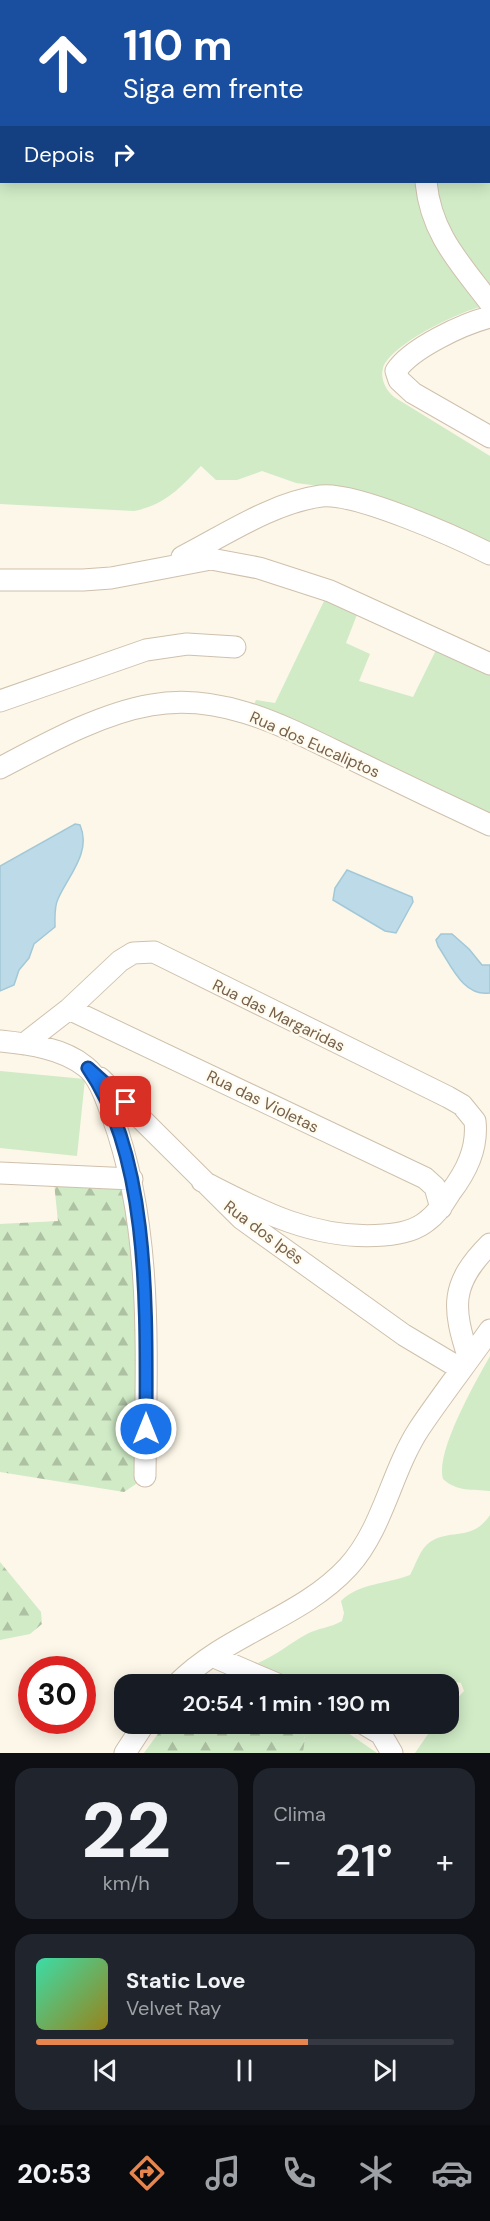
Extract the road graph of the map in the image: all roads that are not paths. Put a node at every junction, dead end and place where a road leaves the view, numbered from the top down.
1 (426, 183) edge
2 (490, 303) edge
3 (490, 317) edge
4 (490, 437) edge
5 (490, 554) edge
6 (161, 568) junction
7 (0, 580) edge
8 (235, 647) dead end
9 (490, 664) edge
10 (0, 701) edge
11 (0, 768) edge
12 (490, 825) edge
13 (69, 1009) junction
14 (0, 1041) edge
15 (24, 1044) junction
16 (88, 1068) junction
17 (0, 1173) edge
18 (132, 1179) junction
19 (202, 1181) junction
20 (445, 1201) junction
21 (490, 1244) edge
22 (490, 1330) edge
23 (465, 1364) junction
24 (146, 1476) dead end
25 (212, 1656) junction
26 (190, 1674) edge
27 (254, 1674) edge
28 (137, 1734) edge
29 (381, 1734) edge
30 (125, 1753) edge
31 (392, 1753) edge

1 - 2 street
3 - 4 street
5 - 6 street
6 - 7 street
6 - 9 street
8 - 10 street
11 - 12 street, Rua dos Eucaliptos
13 - 15 street, Rua das Margaridas
13 - 20 street, Rua das Violetas
13 - 20 street, Rua das Margaridas
14 - 15 street, Rua dos Ipês
15 - 16 street, Rua dos Ipês
16 - 18 street
16 - 19 street, Rua dos Ipês
17 - 18 street
18 - 24 street
19 - 20 street
19 - 23 street, Rua dos Ipês
21 - 23 street
22 - 23 street
23 - 25 street
25 - 26 street
25 - 27 street
28 - 30 street
29 - 31 street

